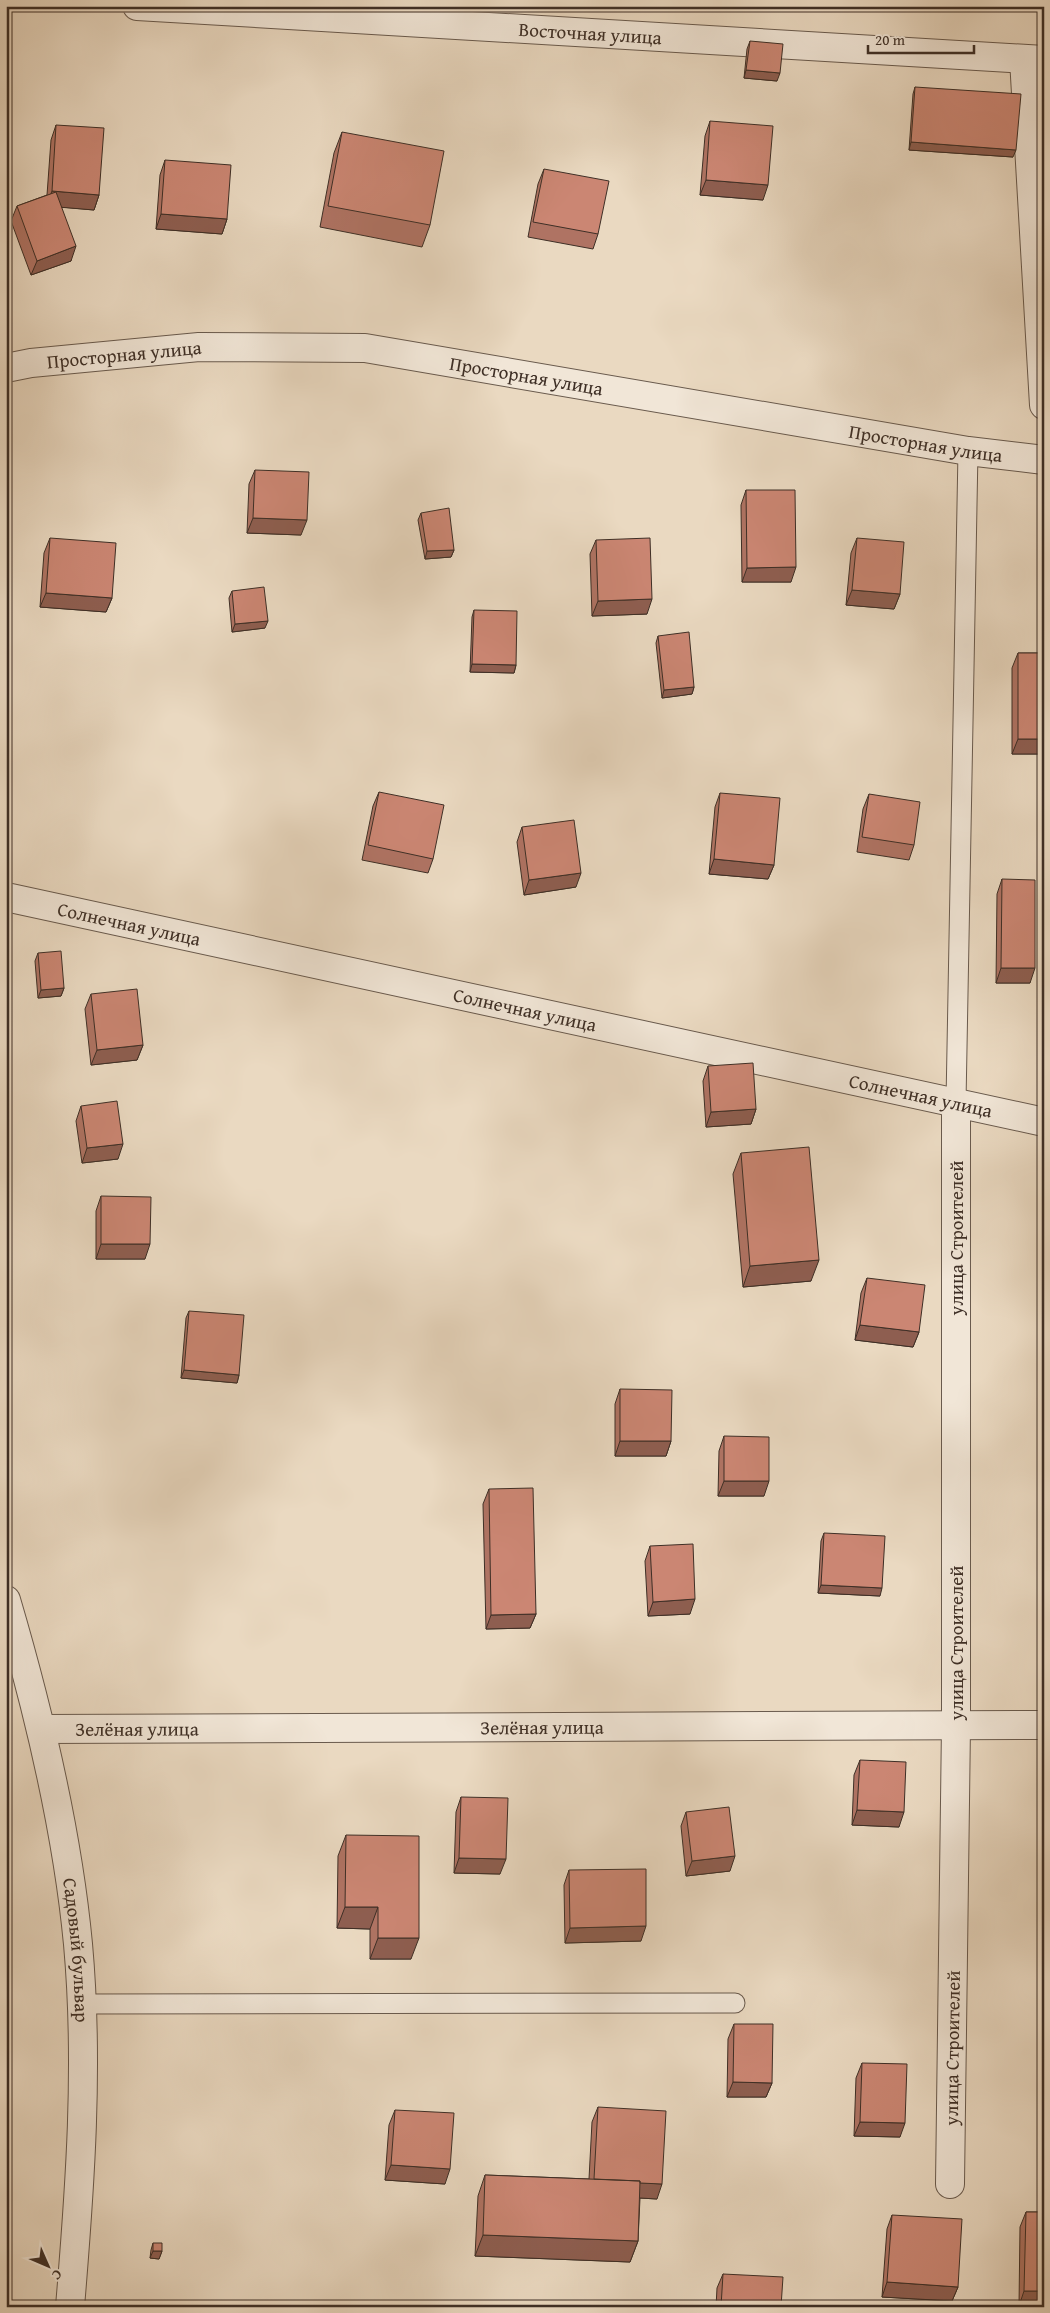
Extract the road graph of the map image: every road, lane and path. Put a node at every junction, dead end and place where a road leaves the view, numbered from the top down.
1 (137, 6) edge
2 (1034, 59) edge
3 (6, 368) edge
4 (1044, 405) edge
5 (968, 451) junction
6 (1044, 460) edge
7 (6, 897) edge
8 (956, 1102) junction
9 (1044, 1122) edge
10 (6, 1600) edge
11 (14, 1658) edge
12 (956, 1725) junction
13 (1044, 1725) edge
14 (41, 1729) junction
15 (735, 2002) dead end
16 (81, 2004) junction
17 (950, 2184) dead end
18 (70, 2307) edge

1 - 2 street, Восточная улица
2 - 4 street
3 - 5 street, Просторная улица
5 - 6 street, Просторная улица
5 - 8 lane
7 - 8 street, Солнечная улица
8 - 9 street, Солнечная улица
8 - 12 street, улица Строителей
10 - 11 street, Садовый бульвар
11 - 14 street, Садовый бульвар
12 - 13 street, Зелёная улица
12 - 14 street, Зелёная улица
12 - 17 street, улица Строителей
14 - 16 street, Садовый бульвар
15 - 16 lane
16 - 18 street, Садовый бульвар

